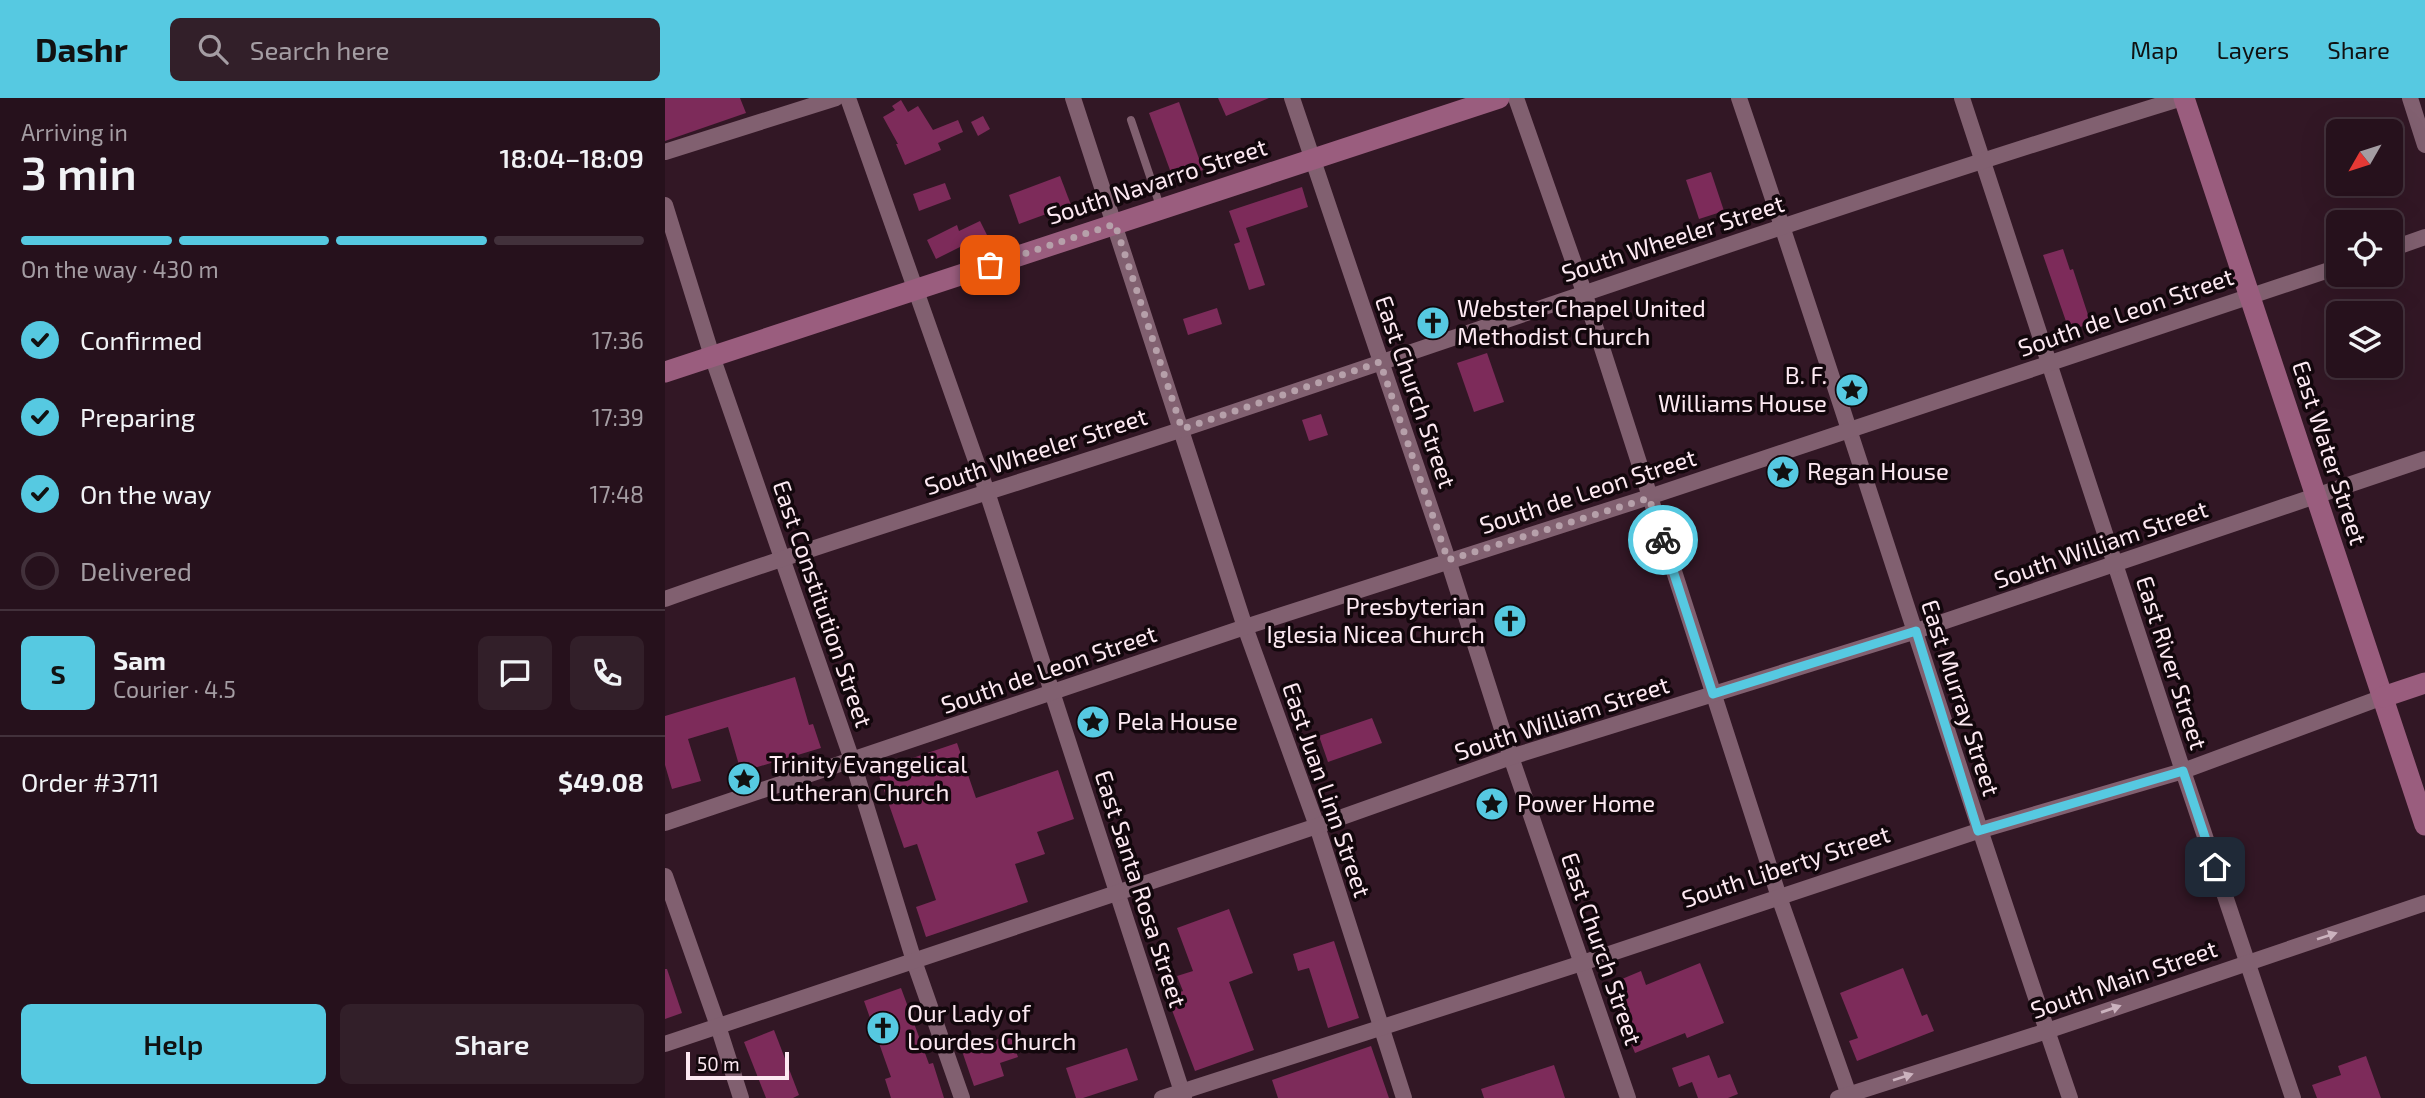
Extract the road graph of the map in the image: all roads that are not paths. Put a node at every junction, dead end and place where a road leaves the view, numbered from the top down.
1 (836, 98) edge
2 (848, 98) edge
3 (1073, 98) edge
4 (1292, 98) edge
5 (1499, 98) edge
6 (1516, 98) edge
7 (1739, 98) edge
8 (1962, 98) edge
9 (2183, 98) edge
10 (2410, 98) edge
11 (1131, 120) dead end
12 (2425, 145) edge
13 (665, 152) edge
14 (1312, 159) junction
15 (1983, 159) junction
16 (665, 205) edge
17 (1161, 209) junction
18 (1115, 224) junction
19 (1783, 226) junction
20 (2425, 237) edge
21 (2403, 245) edge
22 (2326, 271) edge
23 (915, 289) junction
24 (1584, 292) junction
25 (2249, 295) junction
26 (712, 356) junction
27 (1380, 362) junction
28 (2050, 363) junction
29 (665, 372) edge
30 (1182, 429) junction
31 (1849, 430) junction
32 (2425, 459) edge
33 (987, 492) junction
34 (2316, 496) junction
35 (1649, 498) junction
36 (781, 558) junction
37 (1448, 560) junction
38 (2115, 565) junction
39 (665, 599) edge
40 (1245, 627) junction
41 (1916, 631) junction
42 (2425, 683) edge
43 (1053, 693) junction
44 (1713, 694) junction
45 (2383, 697) junction
46 (1511, 757) junction
47 (852, 760) junction
48 (2183, 771) junction
49 (665, 823) edge
50 (2425, 825) edge
51 (1317, 826) junction
52 (1978, 831) junction
53 (665, 876) edge
54 (1116, 892) junction
55 (1779, 897) junction
56 (2425, 903) edge
57 (914, 961) junction
58 (2247, 962) junction
59 (1582, 963) junction
60 (718, 1026) junction
61 (1380, 1028) junction
62 (2047, 1031) junction
63 (665, 1044) edge
64 (1182, 1095) edge
65 (1846, 1097) edge
66 (741, 1098) edge
67 (961, 1098) edge
68 (1162, 1098) edge
69 (1404, 1098) edge
70 (1628, 1098) edge
71 (2070, 1098) edge
72 (2293, 1098) edge

1 - 13 street
2 - 23 street, East Santa Rosa Street
3 - 18 street, East Juan Linn Street
4 - 14 street, East Church Street
5 - 14 street, South Navarro Street
6 - 24 street
7 - 19 street, East Murray Street
8 - 15 street, East River Street
9 - 15 street, South Wheeler Street
9 - 25 street, East Water Street
10 - 12 street
11 - 17 lane
14 - 17 street, South Navarro Street
14 - 27 street, East Church Street
15 - 19 street, South Wheeler Street
15 - 28 street, East River Street
16 - 26 street, East Constitution Street
17 - 18 street, South Navarro Street
18 - 23 street, South Navarro Street
18 - 30 street, East Juan Linn Street
19 - 24 street, South Wheeler Street
19 - 31 street, East Murray Street
20 - 21 street
22 - 25 street, South de Leon Street
23 - 26 street, South Navarro Street
23 - 33 street, East Santa Rosa Street
24 - 27 street, South Wheeler Street
24 - 35 street
25 - 28 street, South de Leon Street
25 - 34 street, East Water Street
26 - 29 street, South Navarro Street
26 - 36 street, East Constitution Street
27 - 30 street, South Wheeler Street
27 - 37 street, East Church Street
28 - 31 street, South de Leon Street
28 - 38 street, East River Street
30 - 33 street, South Wheeler Street
30 - 40 street, East Juan Linn Street
31 - 35 street, South de Leon Street
31 - 41 street, East Murray Street
32 - 34 street, South William Street
33 - 36 street, South Wheeler Street
33 - 43 street, East Santa Rosa Street
34 - 38 street, South William Street
34 - 45 street, East Water Street
35 - 37 street, South de Leon Street
35 - 44 street
36 - 39 street, South Wheeler Street
36 - 47 street, East Constitution Street
37 - 40 street, South de Leon Street
37 - 46 street, East Church Street
38 - 41 street, South William Street
38 - 48 street, East River Street
40 - 43 street, South de Leon Street
40 - 51 street, East Juan Linn Street
41 - 44 street, South William Street
41 - 52 street, East Murray Street
42 - 45 street, South Liberty Street
43 - 47 street, South de Leon Street
43 - 54 street, East Santa Rosa Street
44 - 46 street, South William Street
44 - 55 street
45 - 48 street, South Liberty Street
45 - 50 street, East Water Street
46 - 51 street, South William Street
46 - 59 street, East Church Street
47 - 49 street, South de Leon Street
47 - 57 street, East Constitution Street
48 - 52 street, South Liberty Street
48 - 58 street, East River Street
51 - 54 street, South William Street
51 - 61 street, East Juan Linn Street
52 - 55 street, South Liberty Street
52 - 62 street, East Murray Street
53 - 60 street
54 - 57 street, South William Street
54 - 64 street, East Santa Rosa Street
55 - 59 street, South Liberty Street
55 - 65 street
58 -> 56 street, South Main Street
57 - 60 street, South William Street
57 - 67 street, East Constitution Street
62 -> 58 street, South Main Street
58 - 72 street, East River Street
59 - 61 street, South Liberty Street
59 - 70 street, East Church Street
60 - 63 street, South William Street
60 - 66 street
61 - 64 street, South Liberty Street
61 - 69 street, East Juan Linn Street
65 -> 62 street, South Main Street
62 - 71 street, East Murray Street
64 - 68 street, South Liberty Street

